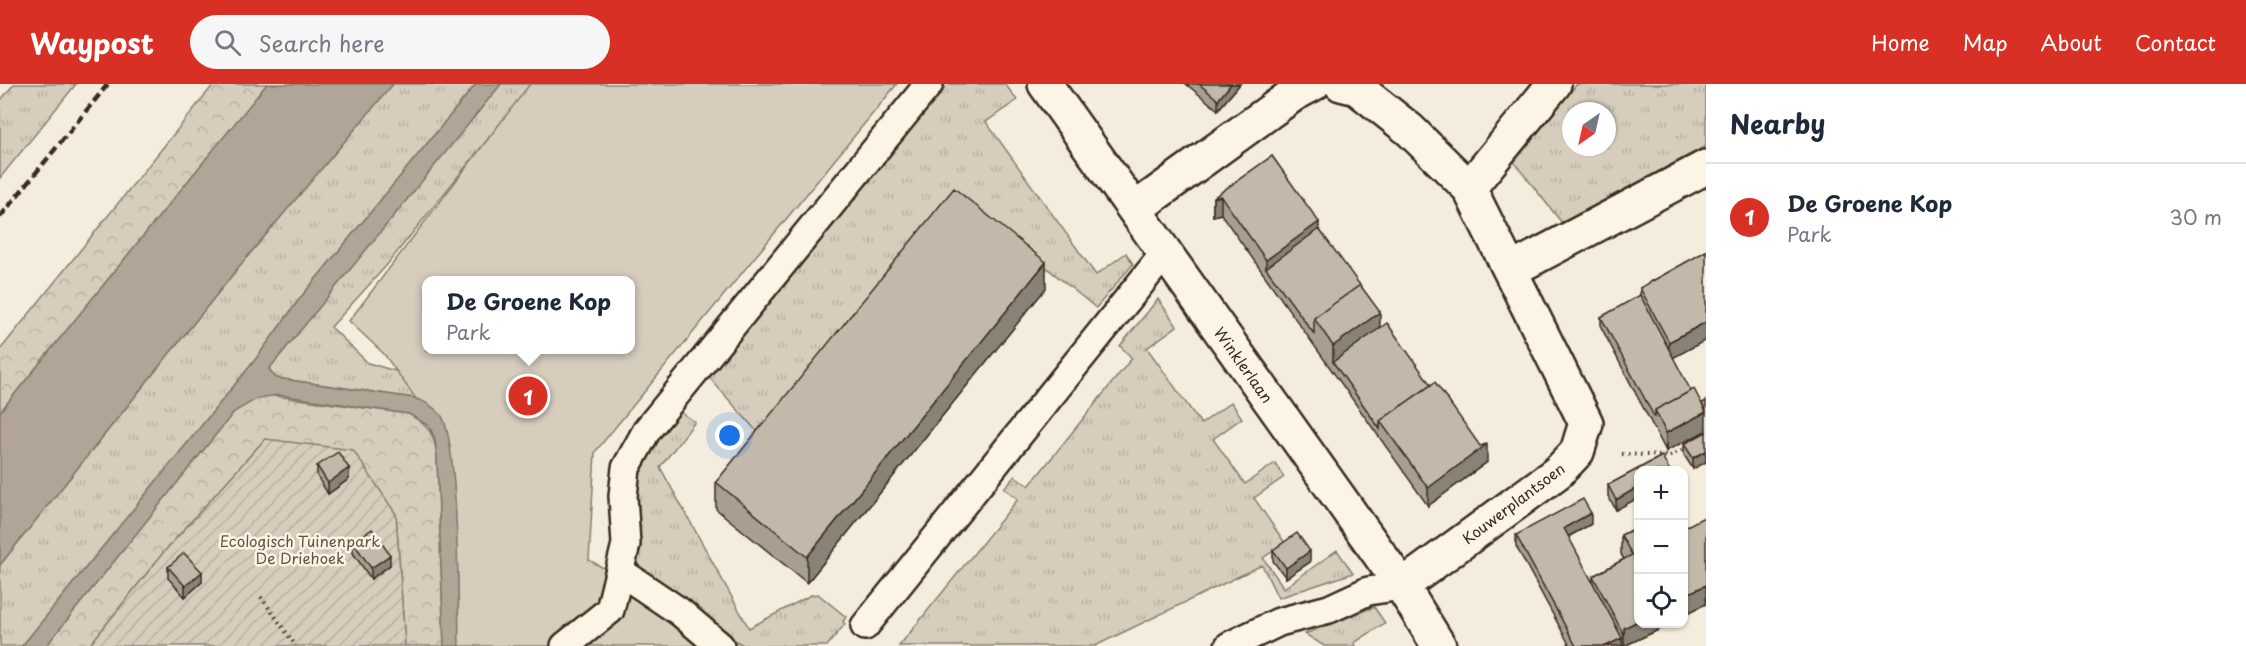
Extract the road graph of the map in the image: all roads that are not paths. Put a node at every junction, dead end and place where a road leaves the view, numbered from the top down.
1 (929, 84) edge
2 (1045, 84) edge
3 (1313, 84) edge
4 (1341, 84) edge
5 (1554, 84) edge
6 (1706, 167) edge
7 (1469, 188) junction
8 (1135, 209) junction
9 (1166, 252) junction
10 (1511, 270) junction
11 (621, 572) junction
12 (1402, 586) junction
13 (865, 626) dead end
14 (565, 646) edge
15 (720, 646) edge
16 (1230, 646) edge
17 (1439, 646) edge

1 - 11 lane
2 - 8 street, Winklerlaan
3 - 8 street
4 - 7 street, Kouwerplantsoen
5 - 7 street
6 - 10 street
7 - 10 street, Kouwerplantsoen
8 - 9 street, Winklerlaan
9 - 12 street, Winklerlaan
9 - 13 lane
10 - 12 street, Kouwerplantsoen
11 - 14 lane
11 - 15 lane
12 - 16 lane
12 - 17 street, Winklerlaan

